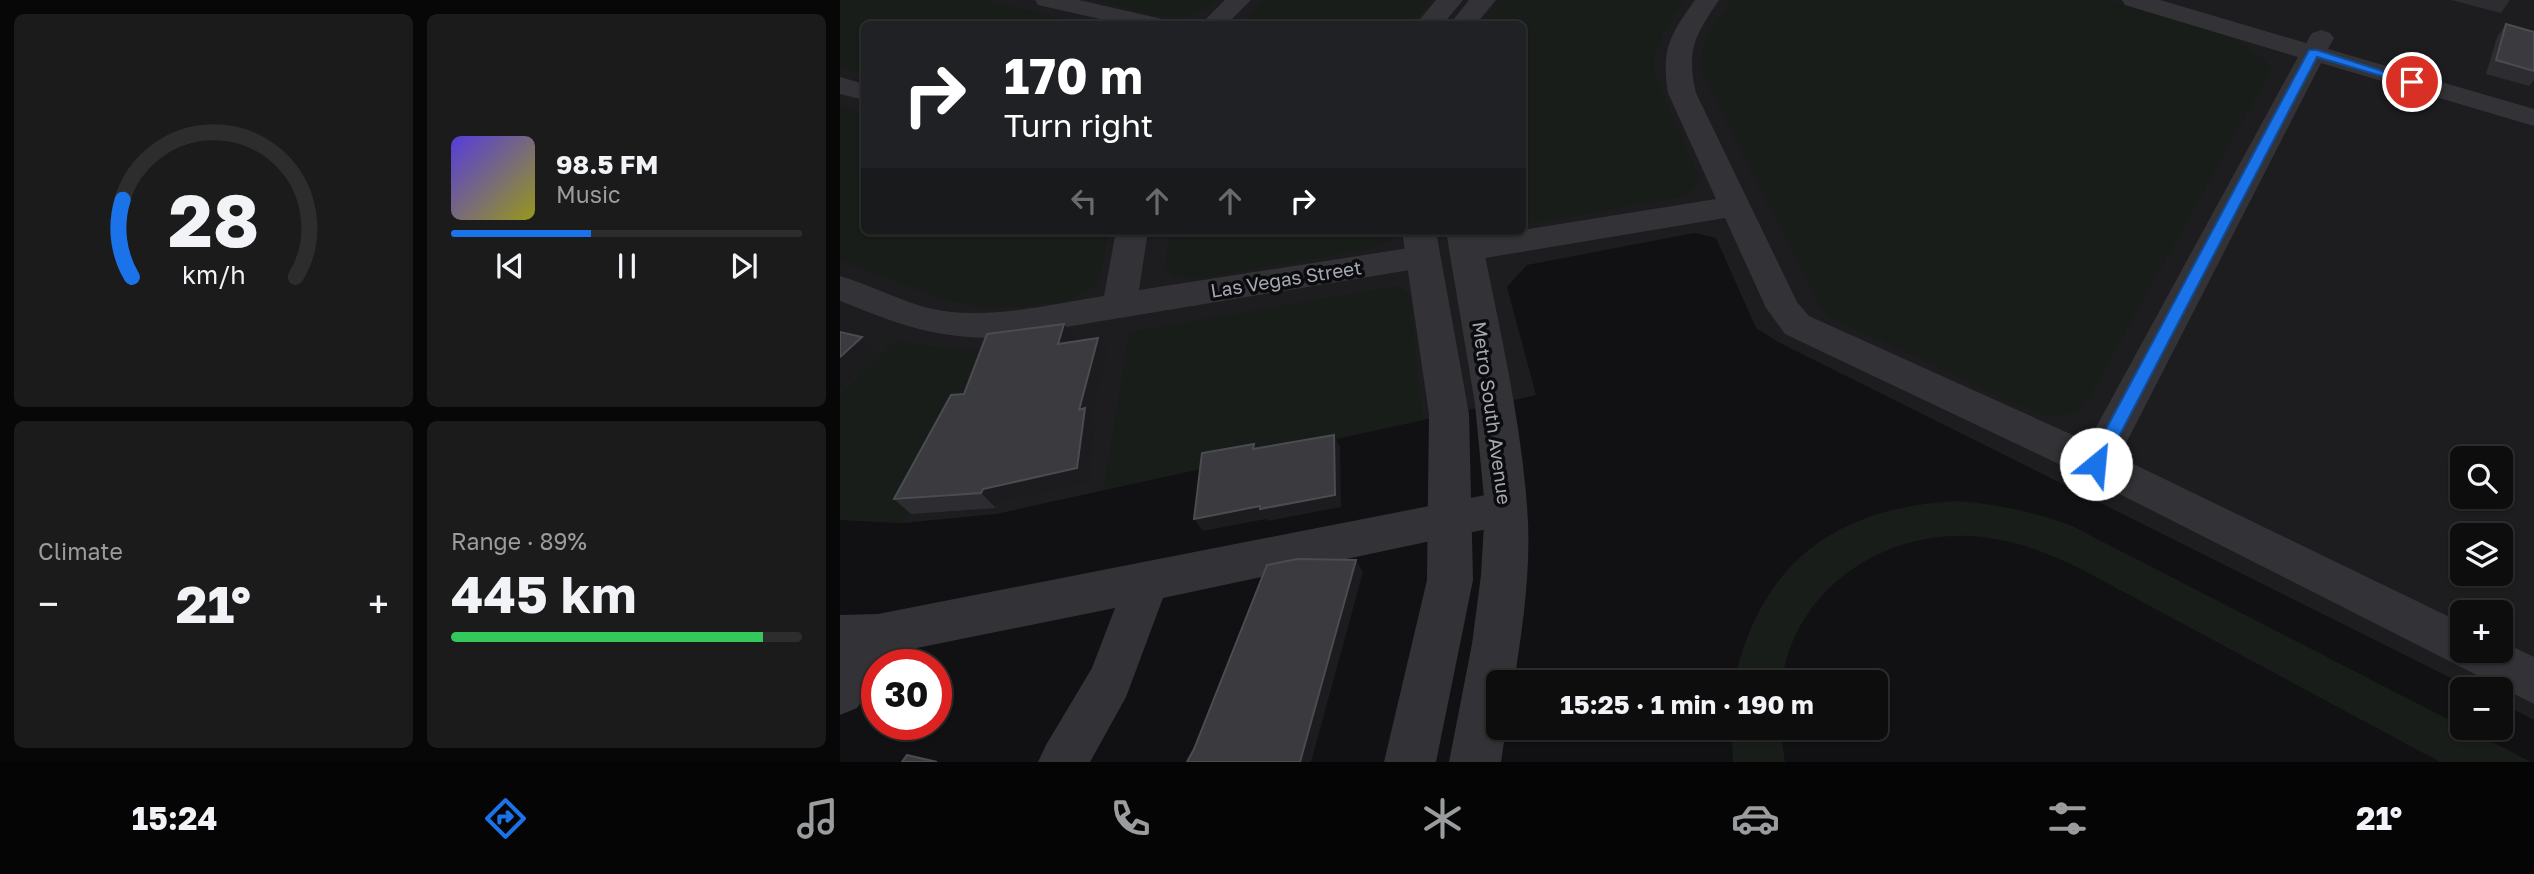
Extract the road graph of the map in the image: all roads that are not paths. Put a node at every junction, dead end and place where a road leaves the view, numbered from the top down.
1 (1047, 0) edge
2 (1239, 0) edge
3 (1450, 0) edge
4 (1483, 0) edge
5 (1707, 0) edge
6 (2134, 0) edge
7 (2185, 0) edge
8 (1140, 21) edge
9 (1216, 21) edge
10 (1432, 21) edge
11 (1466, 21) edge
12 (2317, 45) junction
13 (840, 85) edge
14 (861, 91) edge
15 (2534, 100) edge
16 (2534, 118) edge
17 (1736, 206) junction
18 (1526, 232) edge
19 (1131, 235) edge
20 (1505, 235) edge
21 (1465, 240) edge
22 (1420, 244) edge
23 (840, 288) edge
24 (1119, 307) junction
25 (2096, 464) junction
26 (1506, 508) junction
27 (1451, 518) junction
28 (1146, 583) junction
29 (859, 635) edge
30 (2450, 640) edge
31 (2497, 663) edge
32 (2534, 681) edge
33 (840, 692) edge
34 (1063, 762) edge
35 (1410, 762) edge
36 (1475, 762) edge

1 - 8 street
2 - 9 street
3 - 10 street
4 - 11 street
5 - 17 street
6 - 12 street
7 - 12 street
12 - 15 street
12 - 16 street
12 - 25 street
13 - 14 street
17 - 18 street, Las Vegas Street
17 - 25 street
19 - 24 street
20 - 21 street, Las Vegas Street
21 - 22 street, Las Vegas Street
21 - 26 street, Metro South Avenue
22 - 24 street, Las Vegas Street
22 - 27 street
23 - 24 street, Las Vegas Street
25 - 30 street
26 - 27 street
26 - 36 street, Metro South Avenue
27 - 28 street
27 - 35 street
28 - 29 street
28 - 34 street
29 - 33 street
31 - 32 street

